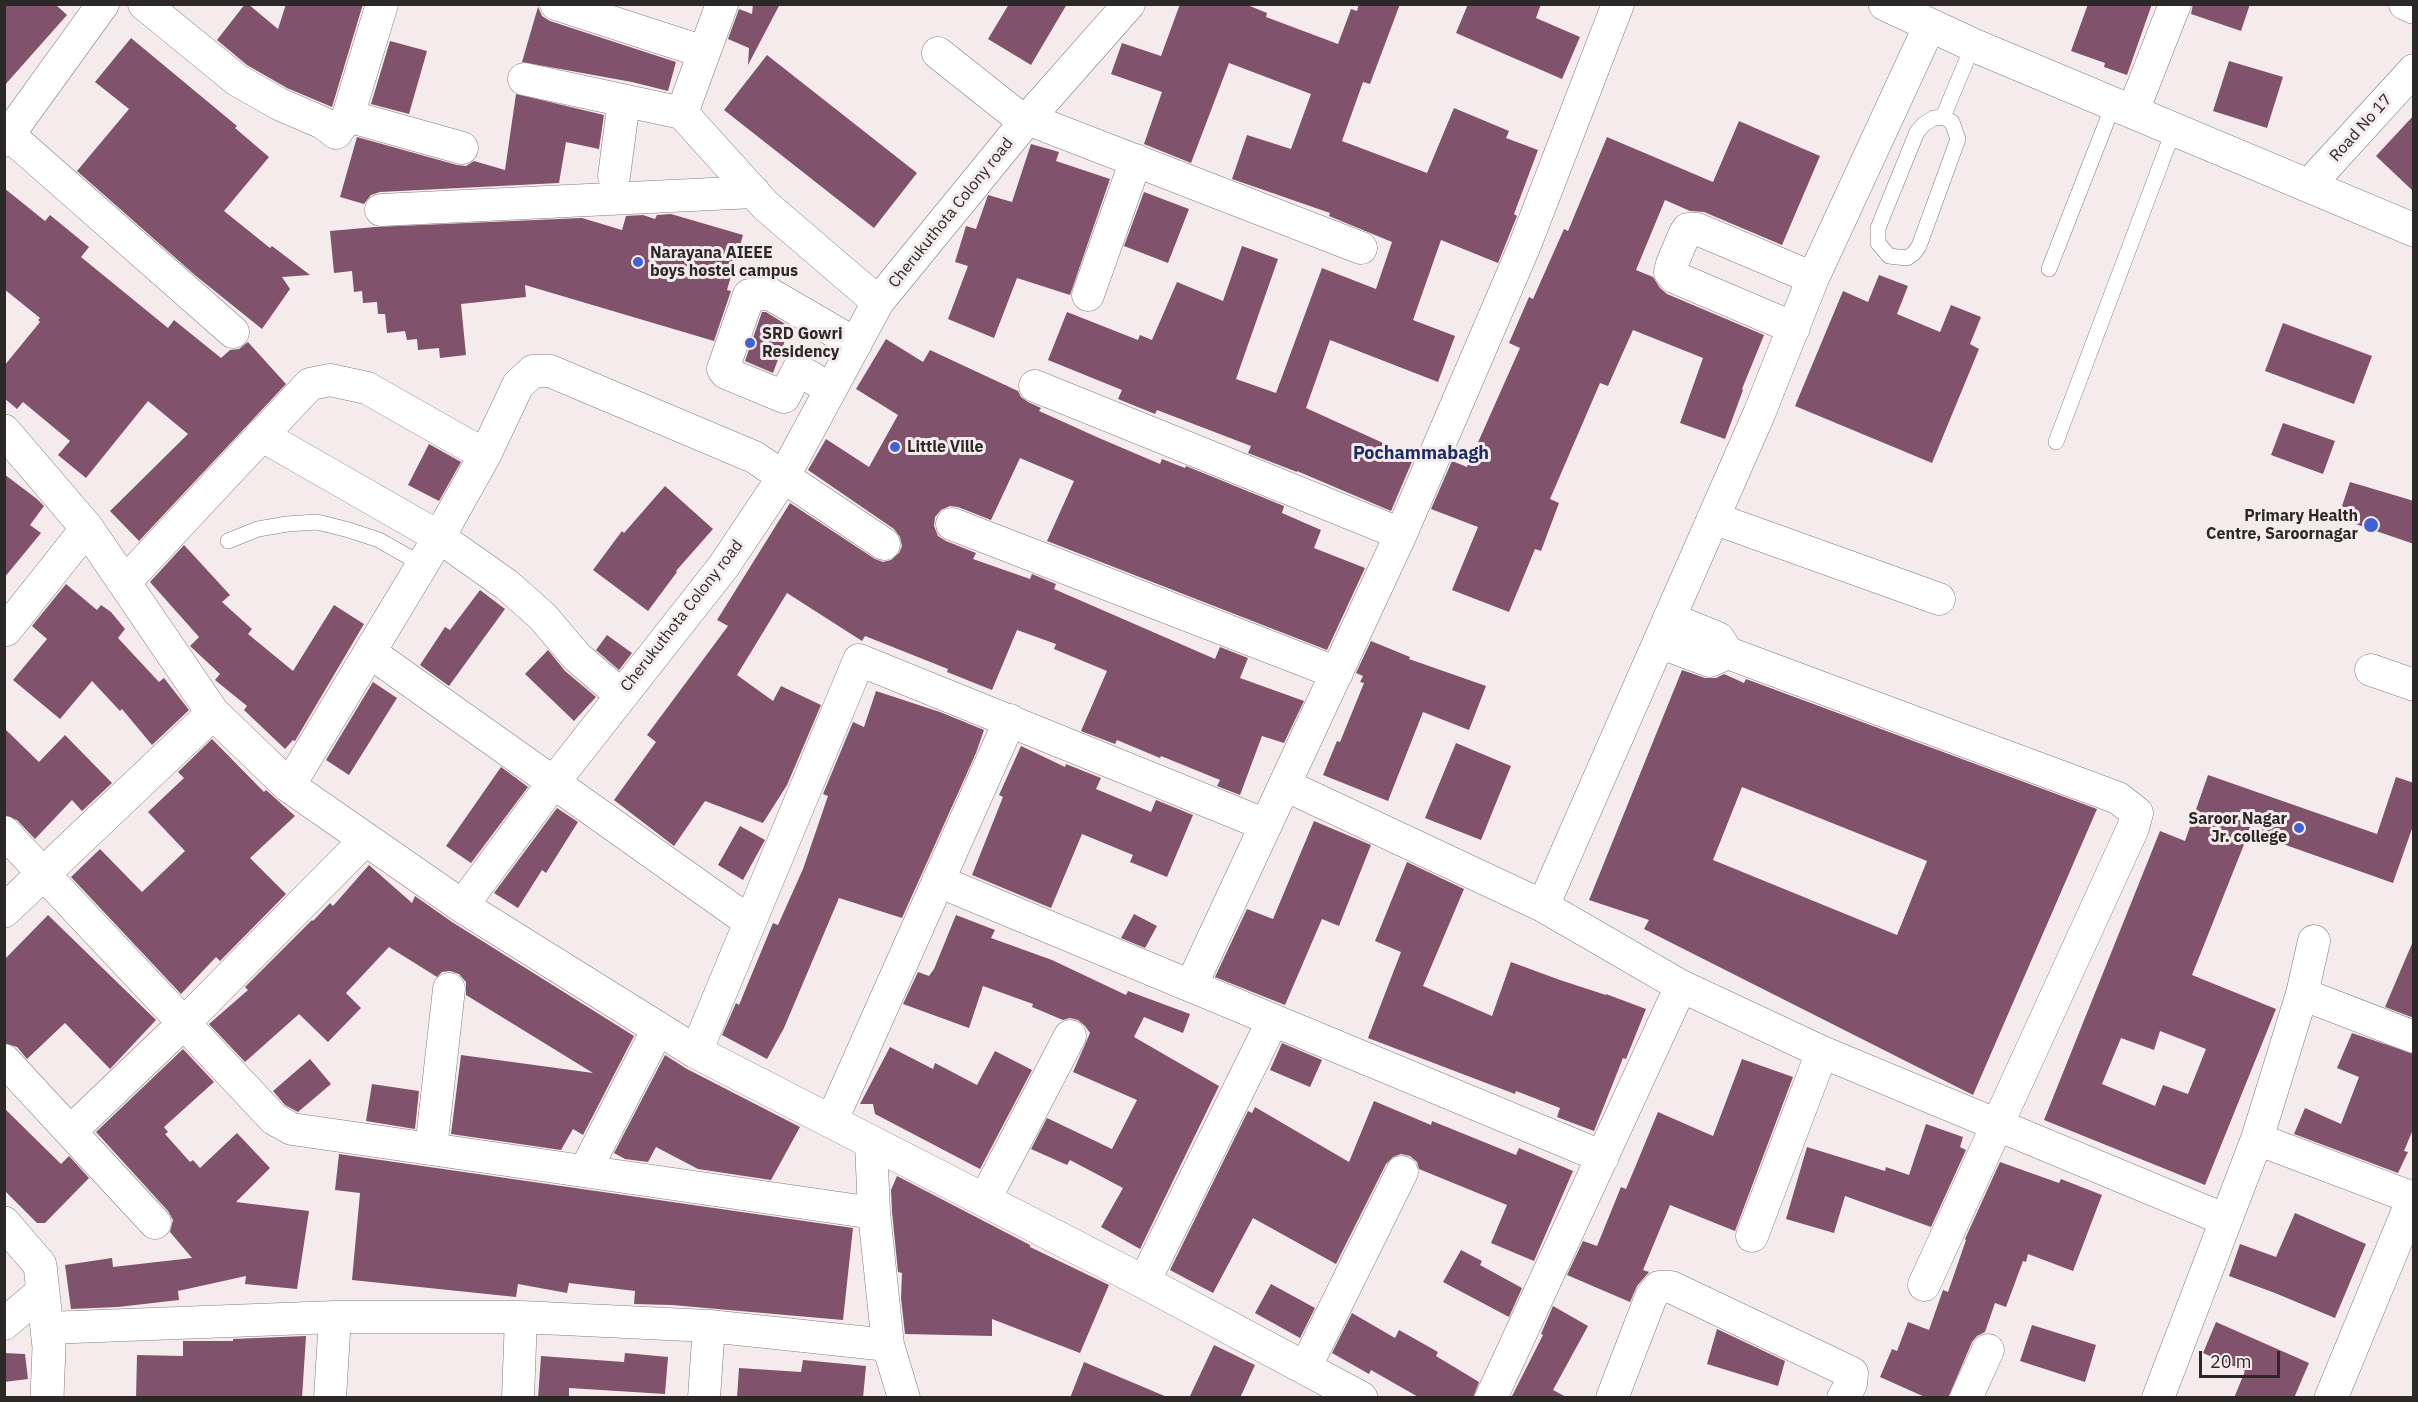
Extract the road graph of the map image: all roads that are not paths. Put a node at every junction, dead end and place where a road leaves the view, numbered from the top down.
1 (103, 4) edge
2 (144, 4) edge
3 (382, 4) edge
4 (556, 4) edge
5 (722, 4) edge
6 (1129, 4) edge
7 (1618, 4) edge
8 (1885, 4) edge
9 (2175, 4) edge
10 (2405, 4) edge
11 (2414, 8) edge
12 (1930, 26) junction
13 (1973, 45) junction
14 (704, 52) junction
15 (938, 53) dead end
16 (2414, 70) edge
17 (524, 79) dead end
18 (624, 101) junction
19 (2123, 107) junction
20 (682, 113) junction
21 (348, 116) junction
22 (1943, 117) junction
23 (1027, 120) junction
24 (2174, 129) junction
25 (7, 138) edge
26 (462, 148) dead end
27 (1136, 160) junction
28 (614, 176) dead end
29 (2308, 186) junction
30 (754, 192) junction
31 (381, 210) dead end
32 (2414, 230) edge
33 (1361, 248) dead end
34 (2049, 269) dead end
35 (1814, 278) junction
36 (1088, 295) dead end
37 (878, 302) junction
38 (1794, 328) junction
39 (233, 332) dead end
40 (856, 344) junction
41 (1035, 386) dead end
42 (831, 388) junction
43 (4, 431) edge
44 (261, 435) junction
45 (2056, 442) dead end
46 (485, 455) junction
47 (784, 476) junction
48 (1713, 518) junction
49 (952, 524) dead end
50 (87, 528) junction
51 (1401, 534) junction
52 (439, 537) junction
53 (228, 541) dead end
54 (884, 544) dead end
55 (423, 565) junction
56 (125, 582) junction
57 (1939, 599) dead end
58 (6, 630) dead end
59 (1664, 630) junction
60 (371, 653) junction
61 (2371, 670) dead end
62 (1337, 673) junction
63 (2414, 685) edge
64 (621, 695) junction
65 (213, 713) junction
66 (1010, 720) junction
67 (553, 783) junction
68 (1285, 785) junction
69 (289, 786) junction
70 (1266, 825) junction
71 (4, 832) edge
72 (365, 840) junction
73 (44, 873) junction
74 (938, 881) junction
75 (462, 906) junction
76 (1543, 906) junction
77 (4, 911) edge
78 (750, 922) junction
79 (2314, 941) dead end
80 (1191, 986) junction
81 (1681, 986) junction
82 (449, 989) dead end
83 (2302, 994) junction
84 (1273, 1020) junction
85 (185, 1022) junction
86 (658, 1029) junction
87 (1070, 1036) dead end
88 (2414, 1037) edge
89 (696, 1052) junction
90 (1822, 1052) junction
91 (4, 1060) edge
92 (831, 1120) junction
93 (1997, 1124) junction
94 (71, 1131) junction
95 (2257, 1139) junction
96 (871, 1143) junction
97 (431, 1149) junction
98 (1603, 1156) junction
99 (585, 1171) junction
100 (1402, 1172) dead end
101 (985, 1199) junction
102 (2411, 1212) edge
103 (874, 1213) junction
104 (2226, 1220) junction
105 (155, 1223) dead end
106 (4, 1224) edge
107 (1752, 1236) dead end
108 (1144, 1282) junction
109 (1924, 1285) dead end
110 (43, 1290) junction
111 (335, 1317) junction
112 (521, 1317) junction
113 (4, 1324) edge
114 (709, 1326) junction
115 (47, 1328) junction
116 (888, 1345) junction
117 (1988, 1350) dead end
118 (1306, 1366) junction
119 (47, 1398) edge
120 (330, 1398) edge
121 (518, 1398) edge
122 (704, 1398) edge
123 (904, 1398) edge
124 (1361, 1398) edge
125 (1491, 1398) edge
126 (1612, 1398) edge
127 (1843, 1398) edge
128 (1966, 1398) edge
129 (2158, 1398) edge
130 (2331, 1398) edge

1 - 25 street
2 - 21 street
3 - 21 street
4 - 14 street
5 - 14 street
6 - 23 street, Cherukuthota Colony road
7 - 51 street
8 - 12 street
9 - 19 street
10 - 11 street
12 - 13 street
12 - 35 street
13 - 19 street
13 - 22 lane
14 - 20 street
15 - 23 street
16 - 29 street, Road No 17
17 - 18 street
18 - 20 street
18 - 28 street
19 - 24 street
19 - 34 lane
20 - 30 street
21 - 26 street
22 - 22 lane
23 - 27 street
23 - 37 street, Cherukuthota Colony road
24 - 29 street
24 - 45 lane
25 - 39 street
27 - 33 street
27 - 36 street
29 - 32 street
30 - 31 street
30 - 37 street
35 - 38 street
35 - 38 street
37 - 40 street, Cherukuthota Colony road
38 - 48 street
40 - 42 street, Cherukuthota Colony road
40 - 42 street
41 - 51 street
42 - 47 street, Cherukuthota Colony road
43 - 50 street
44 - 46 street
44 - 52 street
44 - 56 street
46 - 47 street
46 - 52 street
47 - 54 street
47 - 64 street, Cherukuthota Colony road
48 - 57 street
48 - 59 street
49 - 62 street
50 - 56 street
50 - 58 street
51 - 62 street
52 - 55 street
52 - 64 street
53 - 55 lane
55 - 60 street
56 - 65 street
59 - 76 street
59 - 93 street
60 - 67 street
60 - 69 street
61 - 63 street
62 - 68 street
64 - 67 street, Cherukuthota Colony road
65 - 69 street
65 - 73 street
66 - 70 street
66 - 74 street
66 - 78 street
67 - 75 street, Cherukuthota Colony road
67 - 78 street
68 - 70 street
68 - 76 street
69 - 72 street
70 - 80 street
71 - 73 street
72 - 75 street
72 - 85 street
73 - 77 street
73 - 85 street
74 - 80 street
74 - 92 street
75 - 86 street
76 - 81 street
78 - 89 street
79 - 83 street
80 - 84 street
81 - 90 street
81 - 98 street
82 - 97 street
83 - 88 street
83 - 95 street
84 - 98 street
84 - 108 street
85 - 94 street
85 - 97 street
86 - 89 street
86 - 99 street
87 - 101 street
89 - 92 street
90 - 93 street
90 - 107 street
91 - 94 street
92 - 96 street
93 - 104 street
93 - 109 street
94 - 105 street
95 - 102 street
95 - 104 street
96 - 101 street
96 - 103 street
97 - 99 street
98 - 125 street
99 - 103 street
100 - 118 street
101 - 108 street
102 - 130 street
103 - 116 street
104 - 129 street
106 - 110 street
108 - 118 street
110 - 113 street
110 - 115 street
111 - 112 street
111 - 115 street
111 - 120 street
112 - 114 street
112 - 121 street
114 - 116 street
114 - 122 street
115 - 119 street
116 - 123 street
117 - 128 street
118 - 124 street
126 - 127 street

